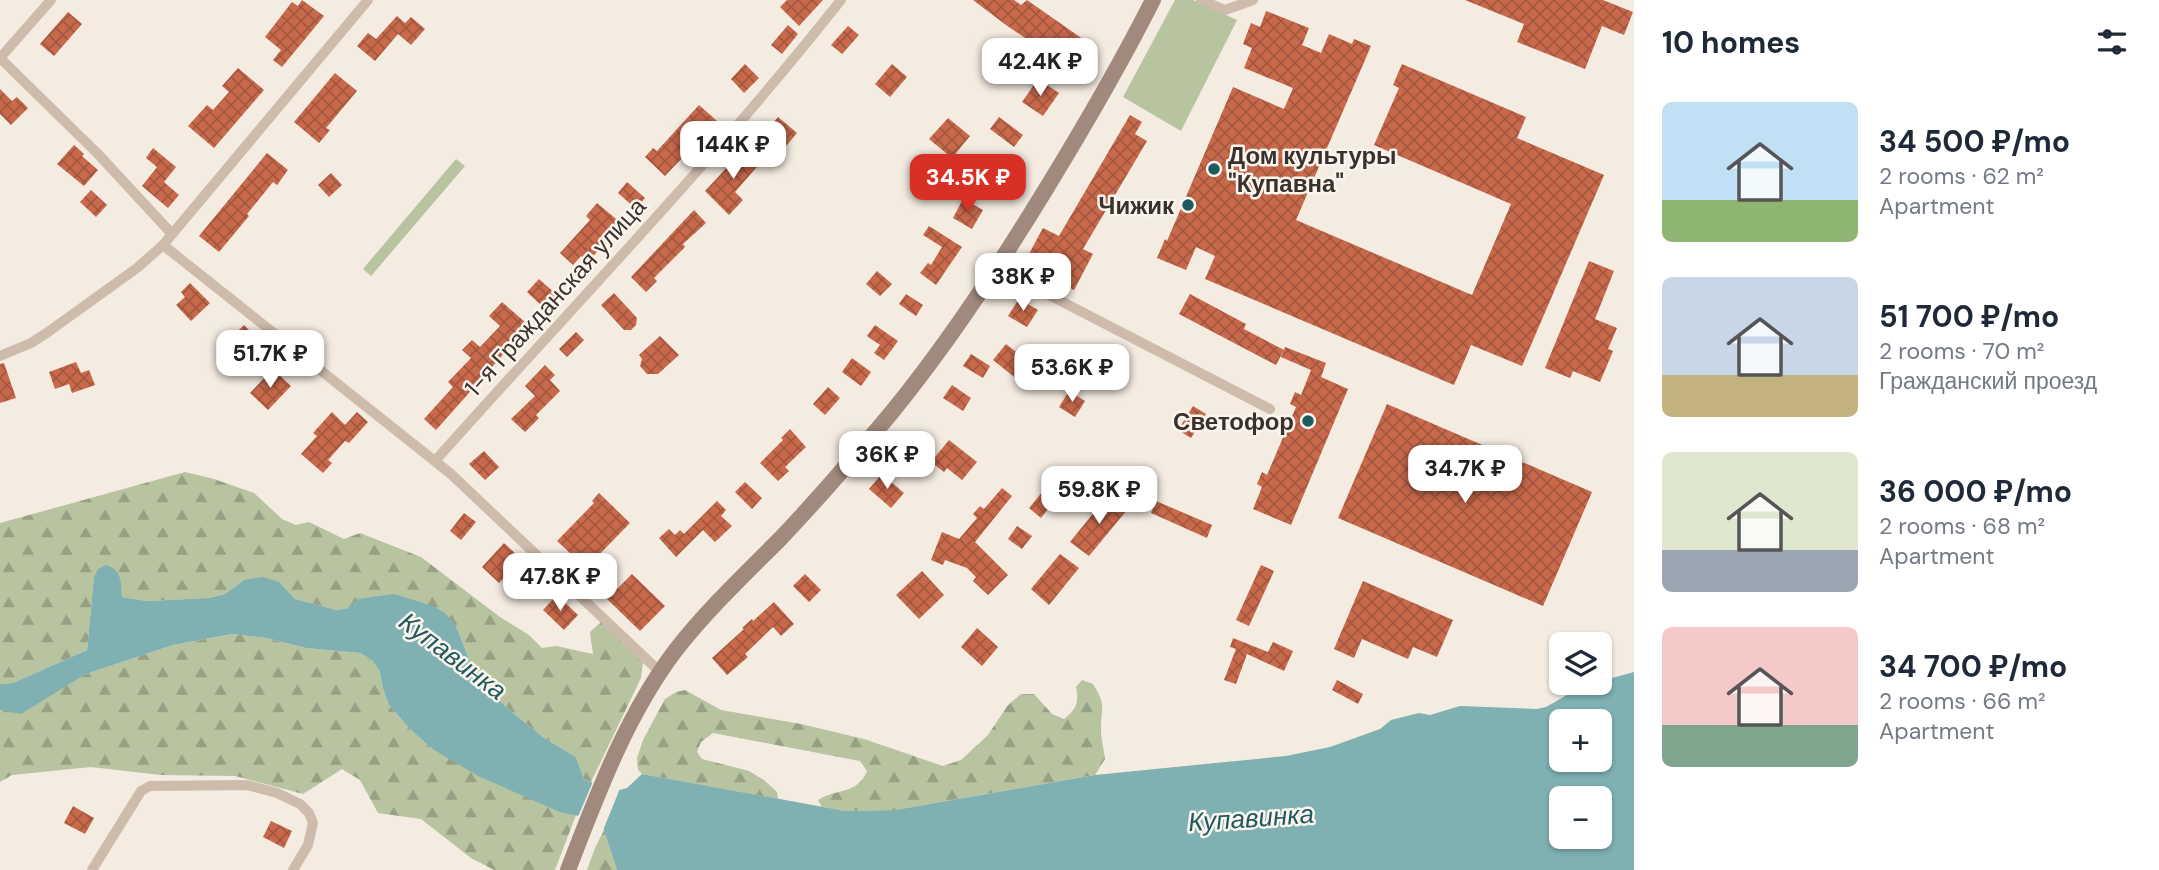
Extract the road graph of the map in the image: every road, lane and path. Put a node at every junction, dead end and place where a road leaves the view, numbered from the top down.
1 (51, 0) edge
2 (368, 0) edge
3 (841, 0) edge
4 (1153, 0) edge
5 (1201, 0) edge
6 (1253, 0) edge
7 (0, 58) edge
8 (172, 234) junction
9 (163, 245) junction
10 (997, 268) junction
11 (0, 356) edge
12 (1270, 409) dead end
13 (435, 461) junction
14 (660, 672) junction
15 (92, 870) edge
16 (293, 870) edge
17 (568, 870) edge

1 - 7 street
2 - 8 street
3 - 13 street, 1-я Гражданская улица
4 - 10 main road
5 - 6 street
7 - 8 street
8 - 9 street
9 - 11 street
9 - 13 street
10 - 12 street
10 - 14 main road
13 - 14 street
14 - 17 main road
15 - 16 street

